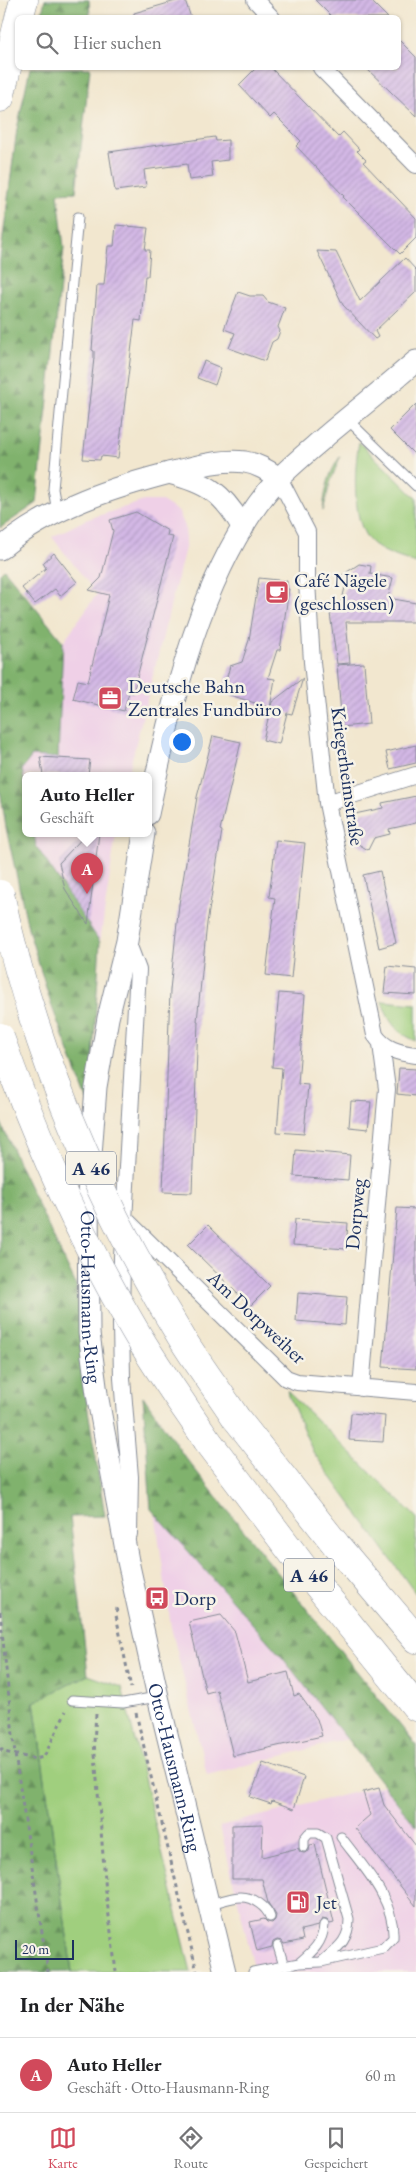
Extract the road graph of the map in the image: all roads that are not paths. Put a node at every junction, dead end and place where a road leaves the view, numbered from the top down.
1 (24, 0) edge
2 (255, 0) edge
3 (20, 15) edge
4 (269, 15) edge
5 (15, 35) edge
6 (323, 70) edge
7 (0, 98) edge
8 (416, 165) edge
9 (78, 216) dead end
10 (416, 361) edge
11 (347, 419) junction
12 (169, 474) junction
13 (279, 478) junction
14 (416, 486) edge
15 (57, 513) junction
16 (243, 528) junction
17 (0, 549) edge
18 (416, 775) edge
19 (152, 797) edge
20 (327, 803) junction
21 (143, 837) edge
22 (0, 894) edge
23 (127, 941) junction
24 (0, 1037) edge
25 (381, 1044) junction
26 (416, 1055) edge
27 (125, 1219) junction
28 (361, 1388) junction
29 (416, 1392) edge
30 (128, 1561) junction
31 (416, 1638) edge
32 (158, 1697) junction
33 (72, 1700) road end
34 (416, 1707) edge
35 (342, 1837) dead end
36 (304, 1847) dead end
37 (208, 1904) junction
38 (270, 1917) dead end
39 (324, 1925) dead end
40 (278, 1946) dead end
41 (321, 1962) junction
42 (299, 1964) junction
43 (284, 1966) junction
44 (225, 1972) edge
45 (253, 1972) edge

1 - 3 highway
2 - 4 street
5 - 7 highway
6 - 8 street
9 - 15 lane
10 - 11 street
11 - 13 street
11 - 14 lane
12 - 13 street
12 - 15 street
12 - 16 street
13 - 16 street
13 - 20 street, Kriegerheimstraße
15 - 17 street
16 - 19 street
18 - 20 street
20 - 25 street, Kriegerheimstraße
21 - 23 street, Otto-Hausmann-Ring
22 - 31 highway, A 46, bridge
23 - 27 street, Otto-Hausmann-Ring
23 - 30 street, Otto-Hausmann-Ring
24 - 34 highway, A 46, bridge
25 - 26 street
25 - 28 street, Dorpweg
27 - 28 street, Am Dorpweiher
27 - 30 street, Otto-Hausmann-Ring
28 - 29 street, Am Dorpweiher
30 - 32 street, Otto-Hausmann-Ring
32 - 33 lane
32 - 37 street, Otto-Hausmann-Ring
35 - 41 lane
36 - 41 lane
37 - 38 lane
37 - 44 street, Otto-Hausmann-Ring
39 - 42 lane
40 - 43 lane
41 - 42 lane
42 - 43 lane
43 - 45 lane

